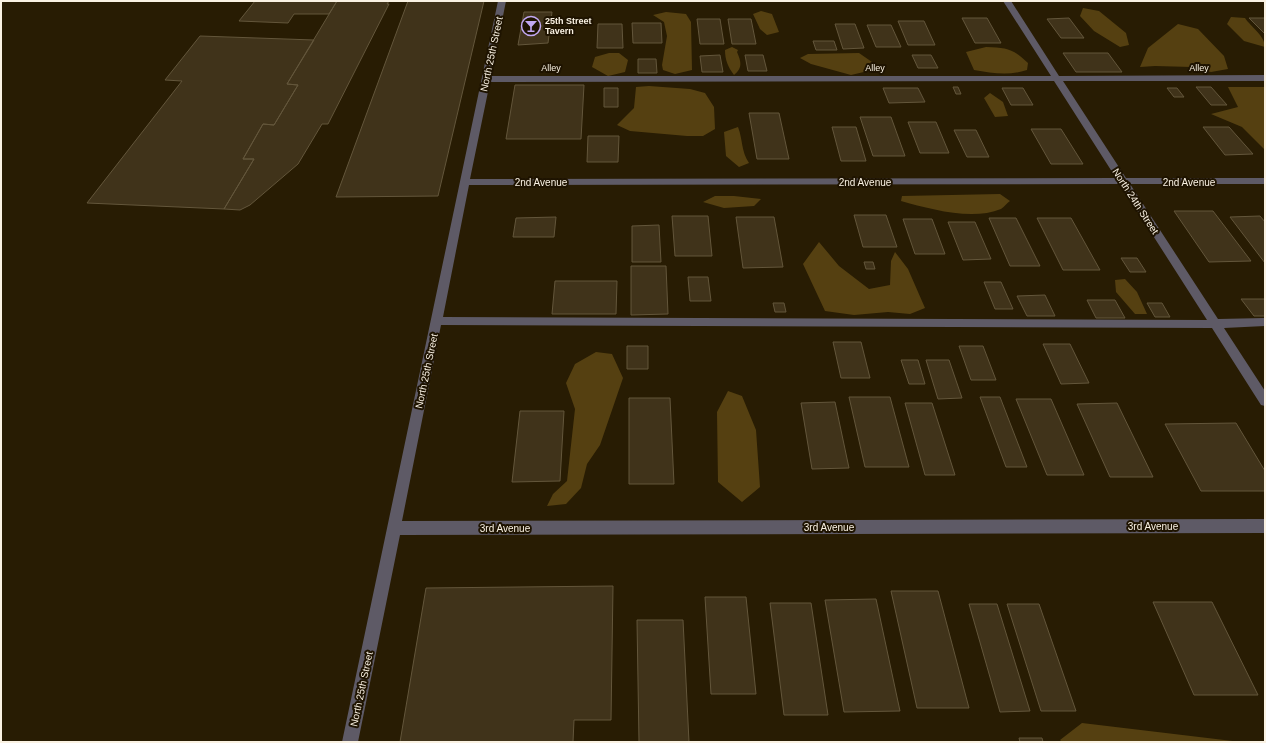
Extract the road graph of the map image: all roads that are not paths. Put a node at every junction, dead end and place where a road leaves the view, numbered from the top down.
1 (502, 1) edge
2 (1007, 1) edge
3 (1057, 78) junction
4 (1265, 78) edge
5 (486, 79) junction
6 (465, 182) junction
7 (1123, 182) junction
8 (1265, 182) edge
9 (436, 321) junction
10 (1265, 322) edge
11 (1215, 324) junction
12 (1265, 401) edge
13 (1265, 526) edge
14 (394, 528) junction
15 (350, 742) edge

1 - 5 street, North 25th Street
2 - 3 street, North 24th Street
3 - 4 street, Alley
3 - 5 street, Alley
3 - 7 street, North 24th Street
5 - 6 street, North 25th Street
6 - 7 street, 2nd Avenue
6 - 9 street, North 25th Street
7 - 8 street, 2nd Avenue
7 - 11 street, North 24th Street
9 - 11 street
9 - 14 street, North 25th Street
10 - 11 street
11 - 12 street, North 24th Street
13 - 14 street, 3rd Avenue
14 - 15 street, North 25th Street

